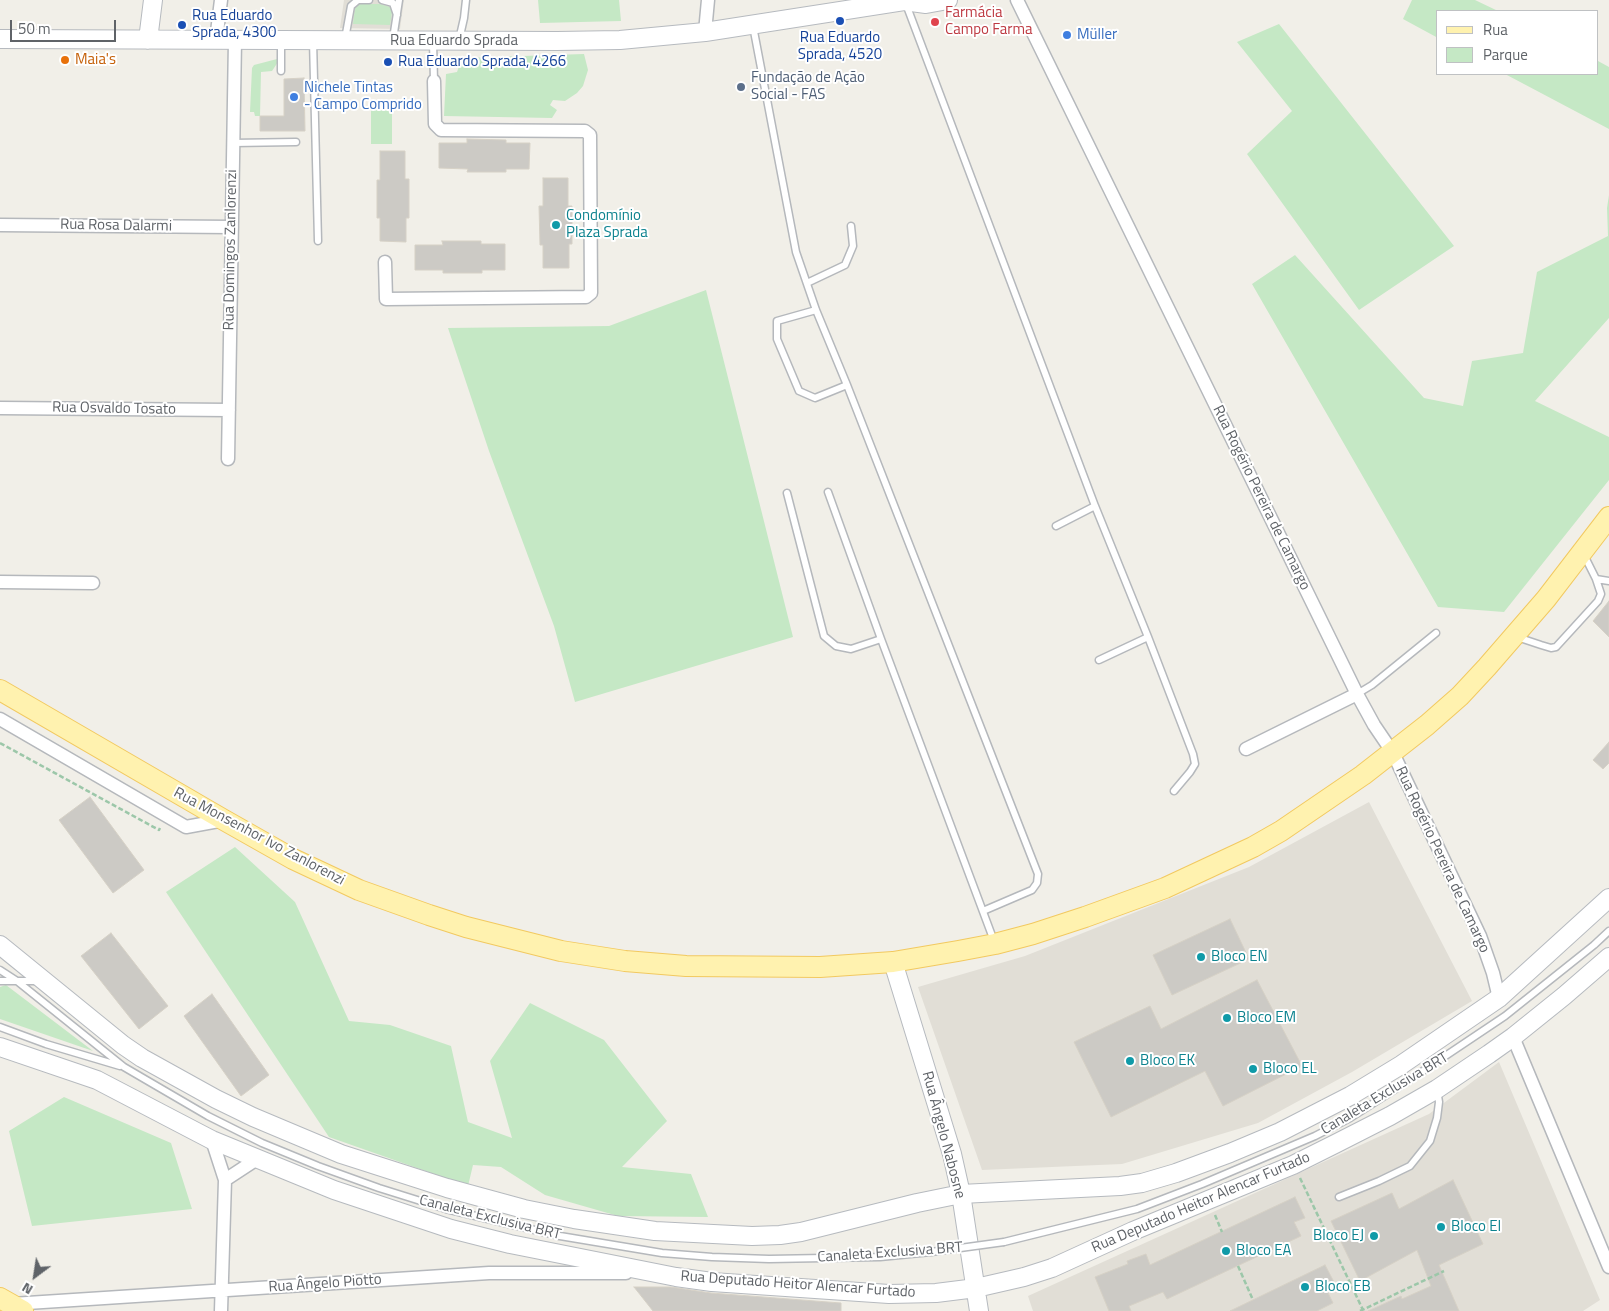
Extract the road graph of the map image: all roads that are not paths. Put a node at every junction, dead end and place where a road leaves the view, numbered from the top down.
1 (153, 0) edge
2 (221, 0) edge
3 (369, 0) edge
4 (382, 0) edge
5 (400, 0) edge
6 (466, 0) edge
7 (708, 0) edge
8 (905, 0) edge
9 (948, 0) edge
10 (1017, 0) edge
11 (853, 4) edge
12 (398, 16) junction
13 (753, 25) junction
14 (705, 32) junction
15 (0, 40) edge
16 (148, 40) junction
17 (216, 40) junction
18 (235, 40) junction
19 (281, 40) junction
20 (313, 40) junction
21 (345, 40) junction
22 (393, 41) junction
23 (433, 41) junction
24 (459, 41) junction
25 (281, 71) dead end
26 (434, 82) joint
27 (296, 142) dead end
28 (233, 143) junction
29 (0, 225) edge
30 (851, 226) dead end
31 (232, 227) junction
32 (318, 241) dead end
33 (385, 262) dead end
34 (807, 283) junction
35 (816, 310) junction
36 (847, 385) junction
37 (0, 408) edge
38 (229, 410) junction
39 (228, 459) dead end
40 (828, 492) dead end
41 (787, 493) dead end
42 (1095, 506) junction
43 (1609, 517) edge
44 (1056, 526) dead end
45 (1582, 552) junction
46 (1596, 580) junction
47 (1609, 581) edge
48 (0, 582) edge
49 (93, 583) dead end
50 (1436, 633) dead end
51 (1514, 636) junction
52 (1148, 637) junction
53 (881, 639) junction
54 (1099, 660) dead end
55 (0, 690) edge
56 (1357, 694) junction
57 (0, 719) edge
58 (1246, 749) dead end
59 (1392, 753) junction
60 (1174, 791) dead end
61 (224, 820) junction
62 (1609, 898) edge
63 (983, 911) junction
64 (1609, 931) edge
65 (995, 944) junction
66 (0, 945) edge
67 (1609, 957) edge
68 (893, 962) junction
69 (0, 970) edge
70 (0, 981) edge
71 (17, 981) junction
72 (45, 981) junction
73 (1499, 998) junction
74 (0, 1027) edge
75 (1513, 1037) junction
76 (0, 1047) edge
77 (124, 1067) junction
78 (1437, 1089) junction
79 (212, 1140) junction
80 (257, 1159) junction
81 (225, 1180) junction
82 (961, 1194) junction
83 (1339, 1197) dead end
84 (1609, 1267) edge
85 (650, 1273) junction
86 (976, 1288) junction
87 (222, 1290) junction
88 (8, 1305) edge
89 (221, 1311) edge
90 (979, 1311) edge

1 - 16 street
2 - 17 street
3 - 21 lane
4 - 12 lane
5 - 12 lane
6 - 24 lane
7 - 14 street
8 - 9 street, Rua Eduardo Sprada
8 - 11 street, Rua Eduardo Sprada
8 - 42 lane
10 - 56 street, Rua Rogério Pereira de Camargo
11 - 13 street, Rua Eduardo Sprada
12 - 22 lane
13 - 14 street, Rua Eduardo Sprada
13 - 34 lane
14 - 24 street, Rua Eduardo Sprada
15 - 16 street, Rua Eduardo Sprada
16 - 17 street, Rua Eduardo Sprada
17 - 18 street, Rua Eduardo Sprada
18 - 19 street, Rua Eduardo Sprada
18 - 28 street, Rua Domingos Zanlorenzi
19 - 20 street, Rua Eduardo Sprada
19 - 25 lane
20 - 21 street, Rua Eduardo Sprada
20 - 32 lane
21 - 22 street, Rua Eduardo Sprada
22 - 23 street, Rua Eduardo Sprada
23 - 24 street, Rua Eduardo Sprada
23 - 26 lane
26 - 33 street
27 - 28 lane
28 - 31 street, Rua Domingos Zanlorenzi
29 - 31 street, Rua Rosa Dalarmi
30 - 34 lane
31 - 38 street, Rua Domingos Zanlorenzi
34 - 35 lane
35 - 36 lane
35 - 36 lane
36 - 63 lane
37 - 38 street, Rua Osvaldo Tosato
38 - 39 street, Rua Domingos Zanlorenzi
40 - 53 lane
41 - 53 lane
42 - 44 lane
42 - 52 lane
43 - 45 main road, Rua Monsenhor Ivo Zanlorenzi
45 - 46 lane
45 - 51 main road, Rua Monsenhor Ivo Zanlorenzi
46 - 47 lane
46 - 51 lane
48 - 49 street
50 - 56 lane
51 - 59 main road, Rua Monsenhor Ivo Zanlorenzi
52 - 54 lane
52 - 60 lane
53 - 63 lane
55 - 61 main road, Rua Monsenhor Ivo Zanlorenzi
56 - 58 street
56 - 59 street, Rua Rogério Pereira de Camargo
57 - 61 street
59 - 65 main road, Rua Monsenhor Ivo Zanlorenzi
59 - 73 street, Rua Rogério Pereira de Camargo
61 - 68 main road, Rua Monsenhor Ivo Zanlorenzi
62 - 73 street
63 - 65 lane
64 - 77 lane, Canaleta Exclusiva BRT, bridge
65 - 68 main road, Rua Monsenhor Ivo Zanlorenzi
66 - 72 street
67 - 75 street, Rua Deputado Heitor Alencar Furtado
68 - 82 street, Rua Ângelo Nabosne
69 - 71 lane, Canaleta Exclusiva BRT
70 - 71 lane
71 - 72 lane
71 - 77 lane, Canaleta Exclusiva BRT
72 - 82 street
73 - 82 street
74 - 77 lane, Canaleta Exclusiva BRT
75 - 78 street, Rua Deputado Heitor Alencar Furtado
75 - 84 street
76 - 79 street, Rua Deputado Heitor Alencar Furtado
78 - 83 lane
78 - 86 street, Rua Deputado Heitor Alencar Furtado
79 - 80 street, Rua Deputado Heitor Alencar Furtado
79 - 81 street
80 - 81 street
80 - 85 street, Rua Deputado Heitor Alencar Furtado
81 - 87 street
82 - 86 street, Rua Ângelo Nabosne
85 - 86 street, Rua Deputado Heitor Alencar Furtado
85 - 87 street, Rua Ângelo Piotto
86 - 90 street, Rua Ângelo Nabosne
87 - 88 street, Rua Ângelo Piotto
87 - 89 street

